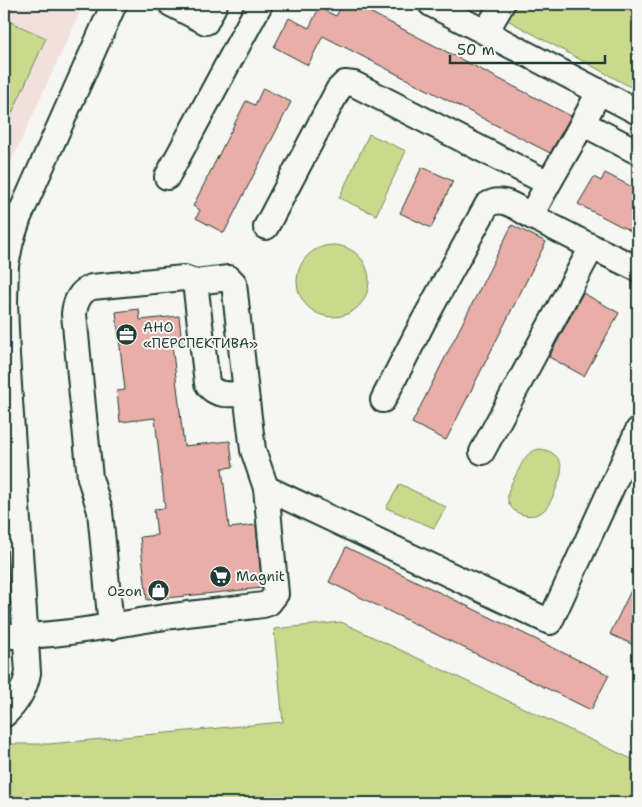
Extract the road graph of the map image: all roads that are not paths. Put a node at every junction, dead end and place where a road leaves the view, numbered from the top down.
1 (114, 4) edge
2 (171, 4) edge
3 (215, 4) edge
4 (260, 4) edge
5 (431, 4) edge
6 (502, 4) edge
7 (486, 32) junction
8 (599, 91) junction
9 (638, 112) edge
10 (584, 124) junction
11 (638, 152) edge
12 (166, 177) dead end
13 (548, 183) junction
14 (531, 216) junction
15 (266, 227) dead end
16 (8, 231) edge
17 (592, 247) junction
18 (638, 269) edge
19 (196, 282) junction
20 (246, 393) junction
21 (383, 400) dead end
22 (638, 430) edge
23 (482, 452) dead end
24 (266, 488) junction
25 (112, 627) junction
26 (15, 636) edge
27 (4, 715) edge

1 - 16 street
2 - 3 street
4 - 12 street
5 - 7 street
6 - 7 street
7 - 8 street
8 - 9 street
8 - 10 street
10 - 11 street
10 - 13 street
13 - 14 street
13 - 15 street
14 - 17 street
14 - 21 street
16 - 26 street
17 - 18 street
17 - 23 street
19 - 20 street
19 - 20 street
19 - 25 street
20 - 24 street
22 - 24 street
24 - 25 street
25 - 26 street
26 - 27 street

